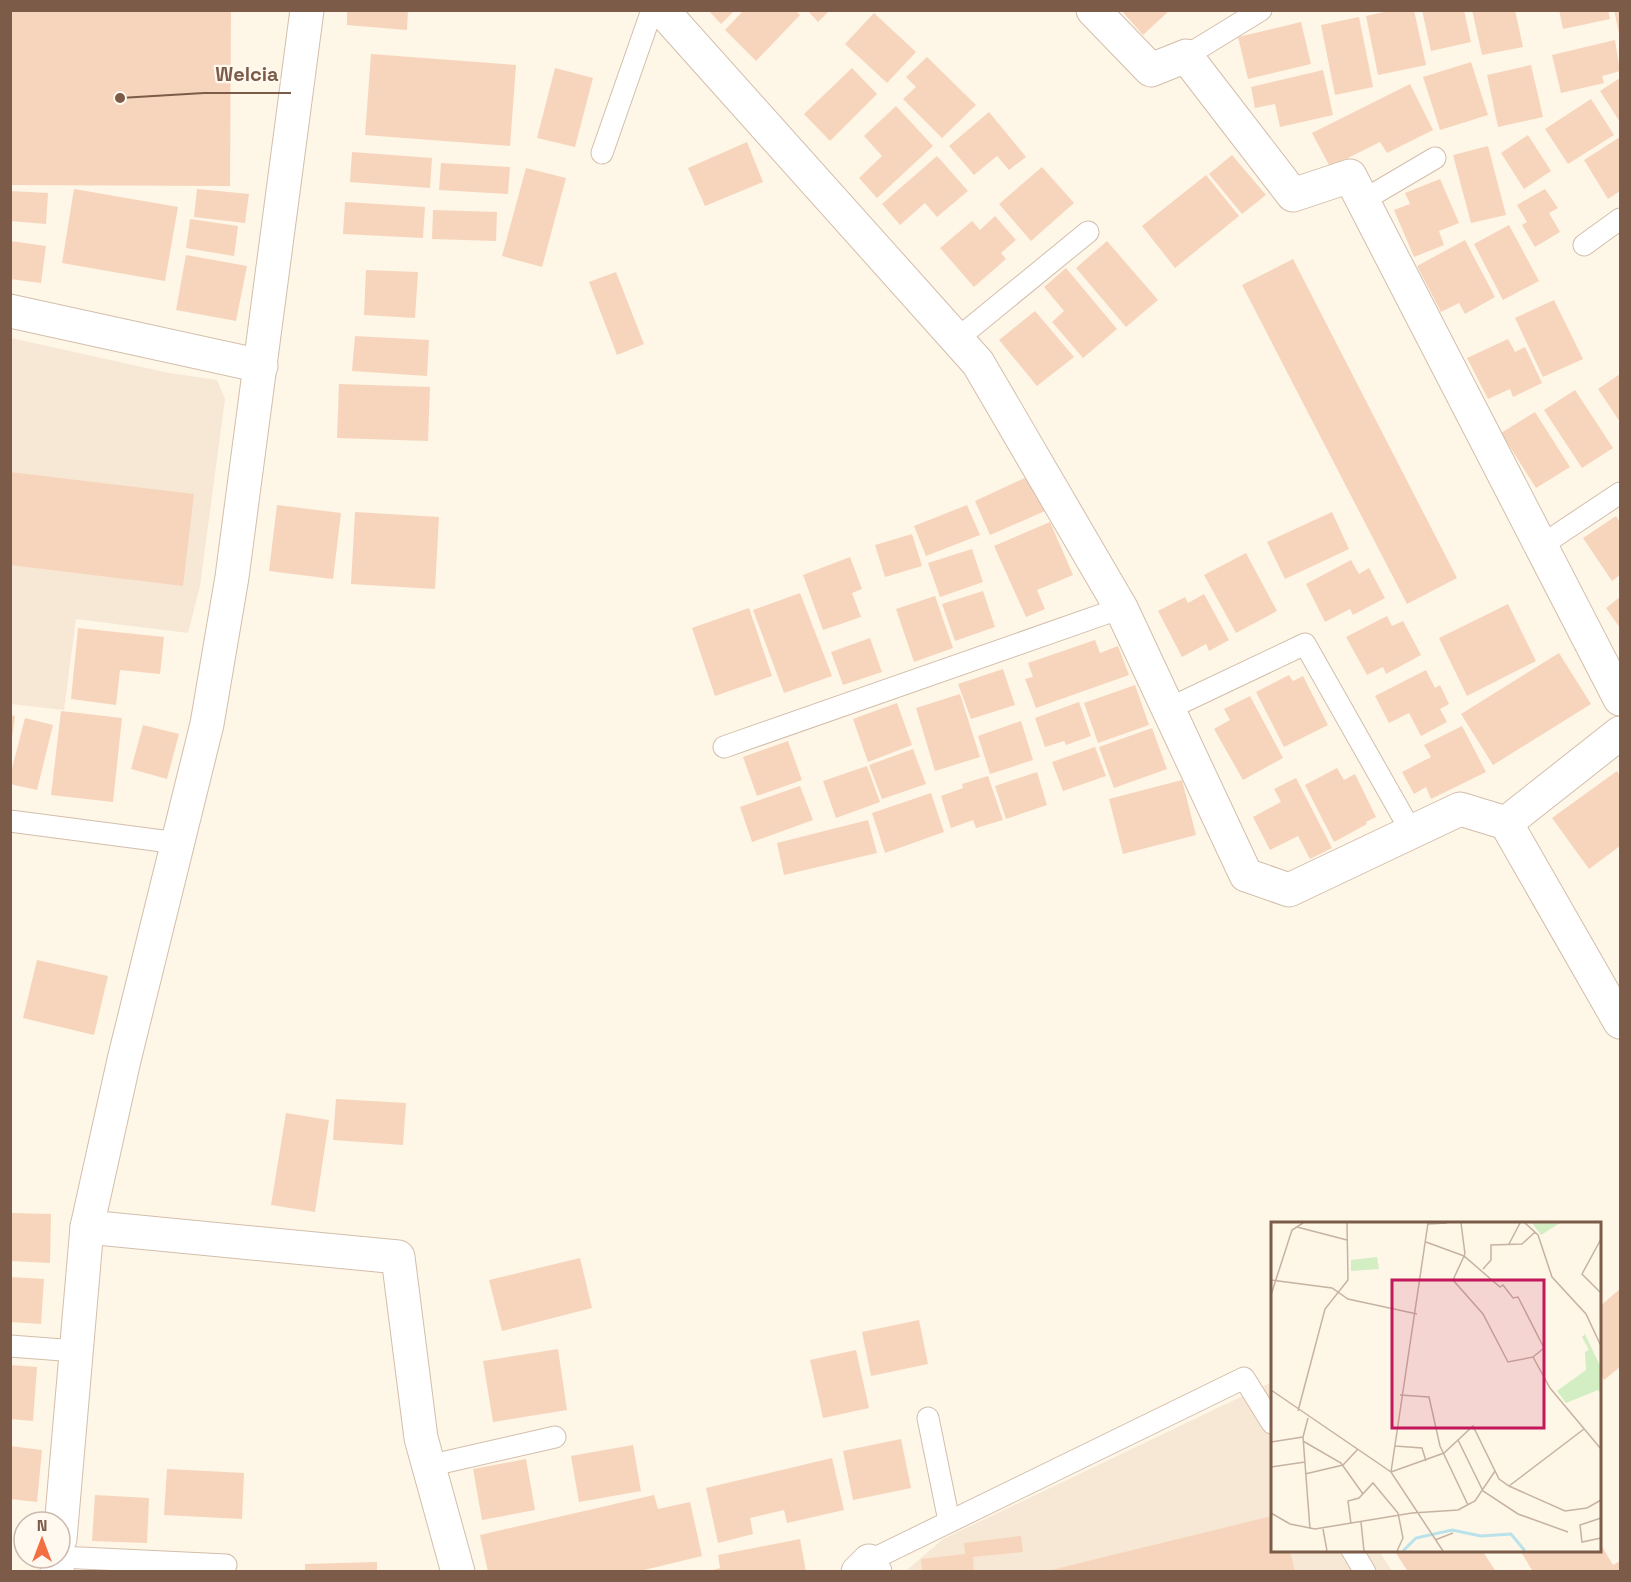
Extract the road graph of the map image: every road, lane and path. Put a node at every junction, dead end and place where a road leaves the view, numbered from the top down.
1 (307, 10) edge
2 (652, 10) edge
3 (662, 10) edge
4 (1093, 10) edge
5 (1261, 10) edge
6 (1186, 56) junction
7 (602, 153) dead end
8 (1435, 158) dead end
9 (1362, 201) junction
10 (1620, 219) edge
11 (1088, 232) dead end
12 (1584, 244) dead end
13 (10, 311) edge
14 (957, 339) junction
15 (261, 366) junction
16 (1620, 493) edge
17 (1542, 546) junction
18 (1121, 608) junction
19 (1620, 699) edge
20 (1168, 709) junction
21 (1620, 733) edge
22 (724, 747) dead end
23 (10, 820) edge
24 (1506, 823) junction
25 (1411, 831) junction
26 (178, 843) junction
27 (1617, 1007) edge
28 (87, 1227) junction
29 (10, 1346) edge
30 (76, 1351) junction
31 (928, 1418) dead end
32 (1271, 1421) edge
33 (555, 1437) dead end
34 (428, 1466) junction
35 (62, 1510) edge
36 (949, 1521) junction
37 (1353, 1552) edge
38 (72, 1558) edge
39 (226, 1564) dead end
40 (867, 1568) edge
41 (458, 1572) edge
42 (1365, 1572) edge

1 - 15 street
2 - 7 lane
3 - 14 street
4 - 6 street
5 - 6 lane
6 - 9 street
8 - 9 lane
9 - 17 street
10 - 12 lane
11 - 14 lane
13 - 15 street
14 - 18 street
15 - 26 street
16 - 17 lane
17 - 19 street
18 - 20 street
18 - 22 lane
20 - 25 street
20 - 25 lane
21 - 24 street
23 - 26 lane
24 - 25 street
24 - 27 street
26 - 28 street
28 - 30 street
28 - 34 street
29 - 30 lane
30 - 35 street
31 - 36 lane
32 - 36 lane
33 - 34 lane
34 - 41 street
36 - 40 lane
37 - 42 lane
38 - 39 lane

